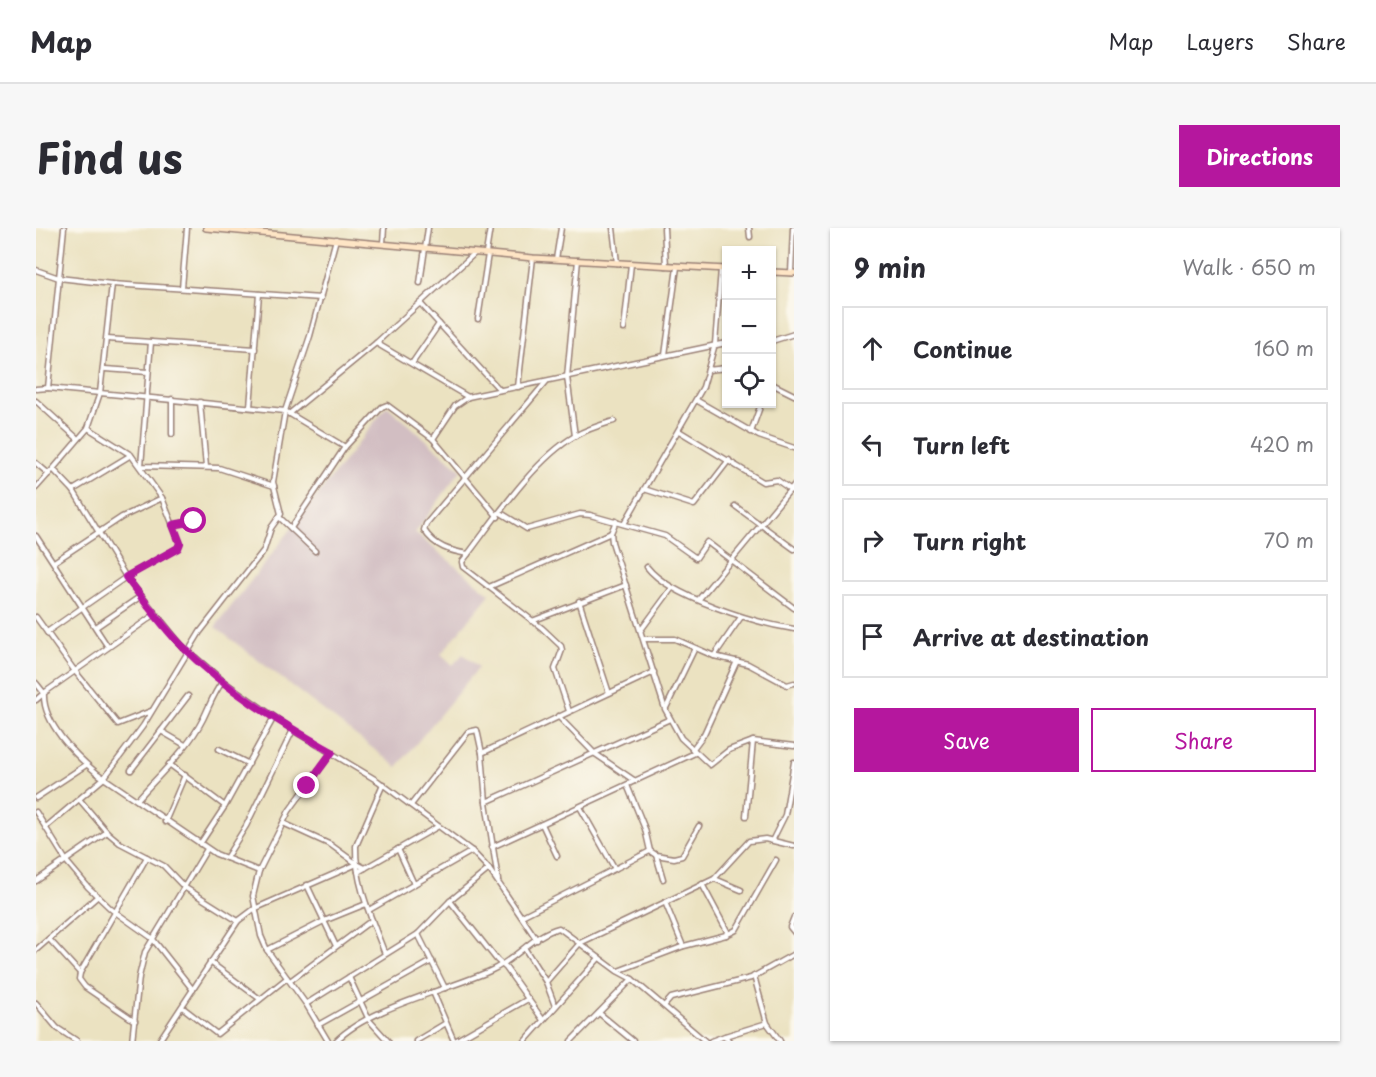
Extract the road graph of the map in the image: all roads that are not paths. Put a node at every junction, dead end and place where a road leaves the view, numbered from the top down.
1 (63, 228) edge
2 (187, 228) edge
3 (206, 228) edge
4 (215, 228) edge
5 (384, 228) edge
6 (428, 228) edge
7 (490, 228) edge
8 (561, 228) edge
9 (614, 228) edge
10 (664, 228) edge
11 (749, 228) edge
12 (793, 228) edge
13 (750, 237) dead end
14 (337, 238) junction
15 (383, 243) junction
16 (423, 248) junction
17 (477, 252) junction
18 (487, 253) junction
19 (534, 258) junction
20 (556, 259) junction
21 (578, 260) junction
22 (617, 263) junction
23 (631, 264) junction
24 (666, 267) junction
25 (677, 267) junction
26 (722, 269) edge
27 (36, 270) edge
28 (776, 272) edge
29 (793, 273) edge
30 (59, 278) junction
31 (420, 283) dead end
32 (112, 284) junction
33 (722, 286) edge
34 (182, 288) junction
35 (259, 294) junction
36 (321, 298) junction
37 (420, 303) junction
38 (478, 320) dead end
39 (439, 324) junction
40 (624, 328) dead end
41 (794, 334) edge
42 (107, 339) junction
43 (776, 339) edge
44 (151, 342) junction
45 (376, 343) junction
46 (715, 344) junction
47 (722, 344) edge
48 (255, 350) junction
49 (665, 355) junction
50 (413, 362) junction
51 (722, 368) edge
52 (105, 369) junction
53 (708, 370) junction
54 (148, 372) junction
55 (567, 376) junction
56 (547, 381) junction
57 (776, 386) edge
58 (518, 387) junction
59 (48, 388) junction
60 (36, 389) edge
61 (500, 390) junction
62 (100, 393) junction
63 (794, 395) edge
64 (145, 397) junction
65 (468, 397) junction
66 (172, 399) junction
67 (696, 400) junction
68 (36, 401) edge
69 (200, 402) junction
70 (250, 407) junction
71 (760, 408) edge
72 (287, 413) junction
73 (614, 421) dead end
74 (88, 428) junction
75 (679, 431) junction
76 (751, 432) junction
77 (172, 434) dead end
78 (575, 436) junction
79 (78, 439) junction
80 (433, 439) junction
81 (345, 447) junction
82 (794, 448) edge
83 (131, 455) junction
84 (729, 460) junction
85 (36, 463) edge
86 (141, 466) junction
87 (206, 467) junction
88 (53, 469) junction
89 (49, 474) junction
90 (466, 478) junction
91 (274, 486) junction
92 (36, 488) edge
93 (644, 489) junction
94 (793, 489) edge
95 (73, 490) junction
96 (162, 498) junction
97 (735, 506) dead end
98 (500, 515) junction
99 (279, 517) junction
100 (194, 521) dead end
101 (616, 522) junction
102 (624, 524) junction
103 (173, 525) junction
104 (761, 525) junction
105 (291, 528) junction
106 (96, 532) junction
107 (611, 533) junction
108 (36, 536) edge
109 (794, 549) edge
110 (315, 551) dead end
111 (468, 554) junction
112 (732, 559) junction
113 (54, 562) junction
114 (646, 567) dead end
115 (126, 577) junction
116 (626, 585) junction
117 (489, 588) junction
118 (672, 588) junction
119 (141, 596) junction
120 (699, 599) junction
121 (579, 601) junction
122 (794, 608) edge
123 (84, 609) junction
124 (154, 614) junction
125 (741, 616) junction
126 (36, 617) edge
127 (531, 621) junction
128 (96, 627) junction
129 (794, 629) edge
130 (641, 630) junction
131 (47, 632) junction
132 (644, 639) junction
133 (108, 647) junction
134 (695, 648) junction
135 (189, 652) junction
136 (714, 656) junction
137 (737, 661) junction
138 (74, 670) junction
139 (654, 672) junction
140 (223, 681) junction
141 (36, 683) edge
142 (794, 683) edge
143 (44, 693) junction
144 (609, 693) junction
145 (188, 696) dead end
146 (36, 700) edge
147 (666, 709) junction
148 (151, 711) junction
149 (569, 711) junction
150 (558, 716) junction
151 (274, 717) junction
152 (670, 719) junction
153 (293, 730) junction
154 (161, 731) junction
155 (753, 741) junction
156 (185, 745) junction
157 (794, 746) edge
158 (219, 749) dead end
159 (332, 752) junction
160 (694, 752) junction
161 (482, 753) junction
162 (594, 753) junction
163 (794, 762) edge
164 (170, 764) junction
165 (249, 764) junction
166 (86, 765) junction
167 (131, 770) dead end
168 (185, 775) junction
169 (104, 778) junction
170 (635, 781) junction
171 (383, 784) junction
172 (627, 785) junction
173 (36, 798) edge
174 (80, 799) junction
175 (137, 800) junction
176 (486, 802) junction
177 (411, 805) junction
178 (225, 806) junction
179 (580, 807) junction
180 (36, 812) edge
181 (746, 816) dead end
182 (165, 822) junction
183 (283, 823) junction
184 (542, 824) junction
185 (699, 826) dead end
186 (46, 827) junction
187 (437, 827) junction
188 (107, 832) junction
189 (773, 840) junction
190 (200, 844) junction
191 (794, 846) edge
192 (492, 847) junction
193 (207, 849) junction
194 (398, 849) junction
195 (472, 851) junction
196 (650, 851) junction
197 (656, 855) junction
198 (557, 856) dead end
199 (147, 857) junction
200 (226, 858) junction
201 (776, 860) dead end
202 (67, 862) junction
203 (357, 864) junction
204 (366, 868) junction
205 (489, 869) junction
206 (615, 869) junction
207 (260, 871) junction
208 (358, 872) junction
209 (663, 879) dead end
210 (714, 879) junction
211 (36, 881) edge
212 (498, 882) junction
213 (414, 884) junction
214 (702, 884) junction
215 (307, 885) junction
216 (184, 887) junction
217 (741, 890) dead end
218 (98, 896) junction
219 (450, 901) junction
220 (665, 902) junction
221 (366, 904) junction
222 (254, 909) junction
223 (369, 910) junction
224 (115, 911) junction
225 (522, 916) junction
226 (794, 917) edge
227 (372, 920) junction
228 (238, 921) junction
229 (324, 921) junction
230 (794, 932) edge
231 (418, 934) junction
232 (726, 935) junction
233 (152, 938) junction
234 (49, 939) junction
235 (537, 940) junction
236 (580, 943) junction
237 (336, 946) junction
238 (684, 946) junction
239 (525, 949) junction
240 (36, 950) edge
241 (267, 950) junction
242 (385, 954) junction
243 (793, 956) edge
244 (599, 958) junction
245 (210, 962) junction
246 (432, 962) junction
247 (503, 965) junction
248 (617, 971) junction
249 (80, 973) junction
250 (754, 976) junction
251 (349, 977) junction
252 (289, 979) junction
253 (632, 979) junction
254 (546, 982) junction
255 (445, 988) junction
256 (193, 990) junction
257 (433, 992) junction
258 (261, 999) junction
259 (528, 999) junction
260 (361, 1000) junction
261 (36, 1003) edge
262 (306, 1004) junction
263 (555, 1006) junction
264 (664, 1006) junction
265 (182, 1007) junction
266 (599, 1013) junction
267 (369, 1020) junction
268 (543, 1020) junction
269 (135, 1021) junction
270 (446, 1023) junction
271 (767, 1023) junction
272 (318, 1024) junction
273 (628, 1035) junction
274 (725, 1036) junction
275 (77, 1041) edge
276 (132, 1041) edge
277 (159, 1041) edge
278 (328, 1041) edge
279 (336, 1041) edge
280 (388, 1041) edge
281 (416, 1041) edge
282 (455, 1041) edge
283 (525, 1041) edge
284 (572, 1041) edge
285 (626, 1041) edge
286 (633, 1041) edge
287 (705, 1041) edge
288 (711, 1041) edge
289 (729, 1041) edge
290 (780, 1041) edge

1 - 30 street
2 - 34 street
3 - 4 main road
4 - 14 main road
5 - 15 street
6 - 16 street
7 - 18 street
8 - 20 street
9 - 22 street
10 - 24 street
11 - 13 street
12 - 29 street
14 - 15 main road
14 - 36 street
15 - 16 main road
16 - 17 main road
16 - 31 street
17 - 18 main road
17 - 37 street
18 - 19 main road
18 - 38 street
19 - 20 main road
19 - 58 street
20 - 21 main road
21 - 22 main road
21 - 55 street
22 - 23 main road
23 - 24 main road
23 - 40 street
24 - 25 main road
25 - 26 main road
25 - 49 street
27 - 30 street
28 - 29 main road
30 - 32 street
30 - 59 street
32 - 34 street
32 - 42 street
33 - 46 street
34 - 35 street
35 - 36 street
35 - 48 street
36 - 72 street
37 - 39 street
37 - 45 street
39 - 50 street
39 - 61 street
41 - 43 street
42 - 44 street
42 - 52 street
44 - 48 street
44 - 54 street
45 - 50 street
45 - 72 street
46 - 47 street
46 - 49 street
46 - 53 street
48 - 70 street
49 - 55 street
50 - 65 street
51 - 53 street
52 - 54 street
52 - 62 street
53 - 67 street
54 - 64 street
55 - 56 street
55 - 78 street
56 - 58 street
56 - 90 street
57 - 63 street
58 - 61 street
59 - 60 street
59 - 62 street
61 - 65 street
62 - 64 street
62 - 74 street
64 - 66 street
64 - 86 street
65 - 80 street
66 - 69 street
66 - 77 street
67 - 75 street
67 - 76 street
68 - 79 street
69 - 70 street
69 - 87 street
70 - 72 street
71 - 76 street
72 - 81 street
72 - 91 street
73 - 78 street
74 - 79 street
74 - 83 street
75 - 84 street
75 - 93 street
76 - 82 street
78 - 98 street
79 - 88 street
80 - 81 street
80 - 90 street
81 - 105 street
83 - 86 street
83 - 95 street
84 - 93 street
84 - 94 street
85 - 89 street
86 - 87 street
86 - 96 street
87 - 91 street
88 - 89 street
88 - 95 street
89 - 92 street
90 - 98 street
90 - 111 street
91 - 99 street
93 - 102 street
94 - 104 street
95 - 106 street
96 - 103 street
96 - 106 street
97 - 104 street
98 - 101 street
98 - 111 street
99 - 105 street
99 - 135 street
100 - 103 street
101 - 102 street
101 - 107 street
102 - 112 street
103 - 115 street
104 - 109 street
104 - 112 street
105 - 110 street
106 - 113 street
106 - 115 street
107 - 116 street
107 - 117 street
108 - 113 street
111 - 117 street
112 - 120 street
112 - 122 street
113 - 123 street
114 - 118 street
115 - 119 street
115 - 123 street
116 - 121 street
116 - 130 street
117 - 127 street
118 - 120 street
118 - 130 street
119 - 124 street
119 - 128 street
120 - 125 street
121 - 127 street
121 - 144 street
123 - 128 street
123 - 131 street
124 - 133 street
124 - 135 street
125 - 129 street
125 - 136 street
126 - 131 street
127 - 149 street
128 - 133 street
130 - 132 street
131 - 138 street
132 - 134 street
132 - 139 street
133 - 138 street
134 - 136 street
134 - 147 street
135 - 140 street
135 - 148 street
136 - 137 street
137 - 142 street
137 - 160 street
138 - 143 street
138 - 148 street
139 - 144 street
139 - 147 street
140 - 151 street
140 - 156 street
141 - 143 street
143 - 146 street
143 - 166 street
144 - 149 street
145 - 154 street
147 - 152 street
148 - 169 street
149 - 150 street
150 - 161 street
150 - 162 street
151 - 153 street
151 - 165 street
152 - 160 street
152 - 162 street
153 - 159 street
153 - 200 street
154 - 156 street
154 - 167 street
155 - 157 street
155 - 160 street
155 - 181 street
156 - 164 street
158 - 165 street
159 - 171 street
159 - 183 street
160 - 170 street
161 - 176 street
161 - 177 street
162 - 170 street
162 - 176 street
163 - 189 street
164 - 168 street
164 - 175 street
165 - 178 street
166 - 169 street
166 - 173 street
168 - 178 street
168 - 182 street
169 - 174 street
169 - 175 street
170 - 172 street
171 - 177 street
171 - 203 street
172 - 179 street
172 - 196 street
174 - 186 street
174 - 188 street
175 - 182 street
176 - 192 street
177 - 187 street
178 - 190 street
179 - 184 street
179 - 206 street
180 - 186 street
182 - 190 street
183 - 203 street
183 - 207 street
184 - 192 street
184 - 198 street
185 - 197 street
186 - 202 street
187 - 194 street
187 - 195 street
188 - 199 street
188 - 202 street
189 - 191 street
189 - 210 street
190 - 193 street
192 - 212 street
193 - 200 street
193 - 216 street
194 - 204 street
194 - 213 street
195 - 205 street
195 - 213 street
196 - 197 street
196 - 206 street
197 - 209 street
199 - 216 street
199 - 224 street
200 - 207 street
201 - 232 street
202 - 211 street
202 - 218 street
203 - 204 street
203 - 208 street
203 - 215 street
204 - 208 street
205 - 212 street
205 - 219 street
206 - 225 street
207 - 222 street
208 - 221 street
210 - 214 street
210 - 217 street
212 - 225 street
213 - 223 street
214 - 220 street
214 - 232 street
215 - 222 street
215 - 229 street
216 - 228 street
216 - 233 street
218 - 224 street
218 - 234 street
219 - 231 street
219 - 247 street
220 - 236 street
220 - 238 street
221 - 223 street
221 - 229 street
222 - 228 street
222 - 241 street
223 - 227 street
224 - 233 street
224 - 249 street
225 - 235 street
226 - 230 street
227 - 237 street
227 - 242 street
228 - 245 street
229 - 237 street
229 - 241 street
231 - 242 street
231 - 246 street
232 - 238 street
233 - 256 street
233 - 269 street
234 - 240 street
234 - 249 street
235 - 236 street
235 - 239 street
236 - 244 street
236 - 254 street
237 - 252 street
238 - 248 street
239 - 247 street
239 - 254 street
241 - 252 street
242 - 251 street
243 - 250 street
244 - 248 street
244 - 263 street
245 - 256 street
245 - 258 street
246 - 255 street
246 - 260 street
247 - 255 street
247 - 259 street
248 - 253 street
249 - 269 street
250 - 264 street
250 - 271 street
251 - 260 street
251 - 262 street
252 - 258 street
252 - 262 street
253 - 264 street
253 - 266 street
254 - 263 street
255 - 257 street
256 - 265 street
257 - 267 street
257 - 270 street
258 - 265 street
259 - 268 street
259 - 282 street
260 - 267 street
260 - 272 street
261 - 275 street
262 - 272 street
263 - 268 street
264 - 287 street
265 - 277 street
266 - 273 street
266 - 284 street
267 - 279 street
267 - 280 street
268 - 283 street
269 - 276 street
270 - 281 street
270 - 282 street
271 - 274 street
271 - 290 street
272 - 278 street
273 - 285 street
273 - 286 street
274 - 288 street
274 - 289 street

